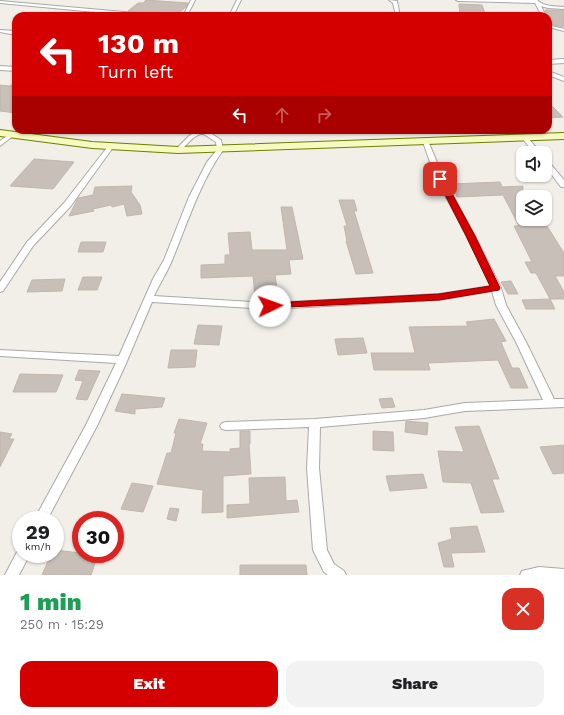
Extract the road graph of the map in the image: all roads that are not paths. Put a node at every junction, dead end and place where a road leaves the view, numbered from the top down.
1 (193, 0) edge
2 (239, 0) edge
3 (391, 0) edge
4 (458, 0) edge
5 (0, 2) edge
6 (539, 4) edge
7 (564, 8) edge
8 (112, 12) edge
9 (187, 12) edge
10 (233, 12) edge
11 (397, 12) edge
12 (552, 26) edge
13 (564, 30) edge
14 (0, 31) edge
15 (12, 32) edge
16 (564, 61) edge
17 (552, 62) edge
18 (0, 68) edge
19 (12, 69) edge
20 (552, 74) edge
21 (552, 78) edge
22 (564, 79) edge
23 (0, 133) edge
24 (196, 134) edge
25 (209, 134) edge
26 (11, 135) junction
27 (564, 136) edge
28 (526, 138) junction
29 (426, 142) junction
30 (0, 144) edge
31 (111, 146) junction
32 (532, 146) edge
33 (178, 150) junction
34 (220, 150) junction
35 (552, 169) edge
36 (564, 184) edge
37 (496, 288) junction
38 (0, 289) edge
39 (148, 298) junction
40 (0, 353) edge
41 (121, 360) junction
42 (550, 403) junction
43 (564, 403) edge
44 (315, 423) junction
45 (226, 426) dead end
46 (45, 511) edge
47 (18, 563) edge
48 (12, 575) edge
49 (339, 575) edge
50 (526, 575) edge
51 (564, 575) edge

1 - 9 street
2 - 10 street
3 - 11 street
4 - 6 street
5 - 8 street
6 - 7 street
12 - 13 street
14 - 15 street
16 - 17 street
18 - 19 street
20 - 22 street
21 - 22 street
23 - 26 main road
24 - 33 street
25 - 34 street
26 - 30 street
26 - 31 main road
27 - 28 main road
28 - 29 main road
28 - 32 street
29 - 34 main road
29 - 37 street
31 - 33 main road
31 - 38 street
33 - 34 main road
34 - 39 street
35 - 36 street
37 - 39 street
37 - 42 street
39 - 41 street
40 - 41 street
41 - 46 street
42 - 43 street
42 - 44 street
44 - 45 street
44 - 49 street
47 - 48 street
50 - 51 street

